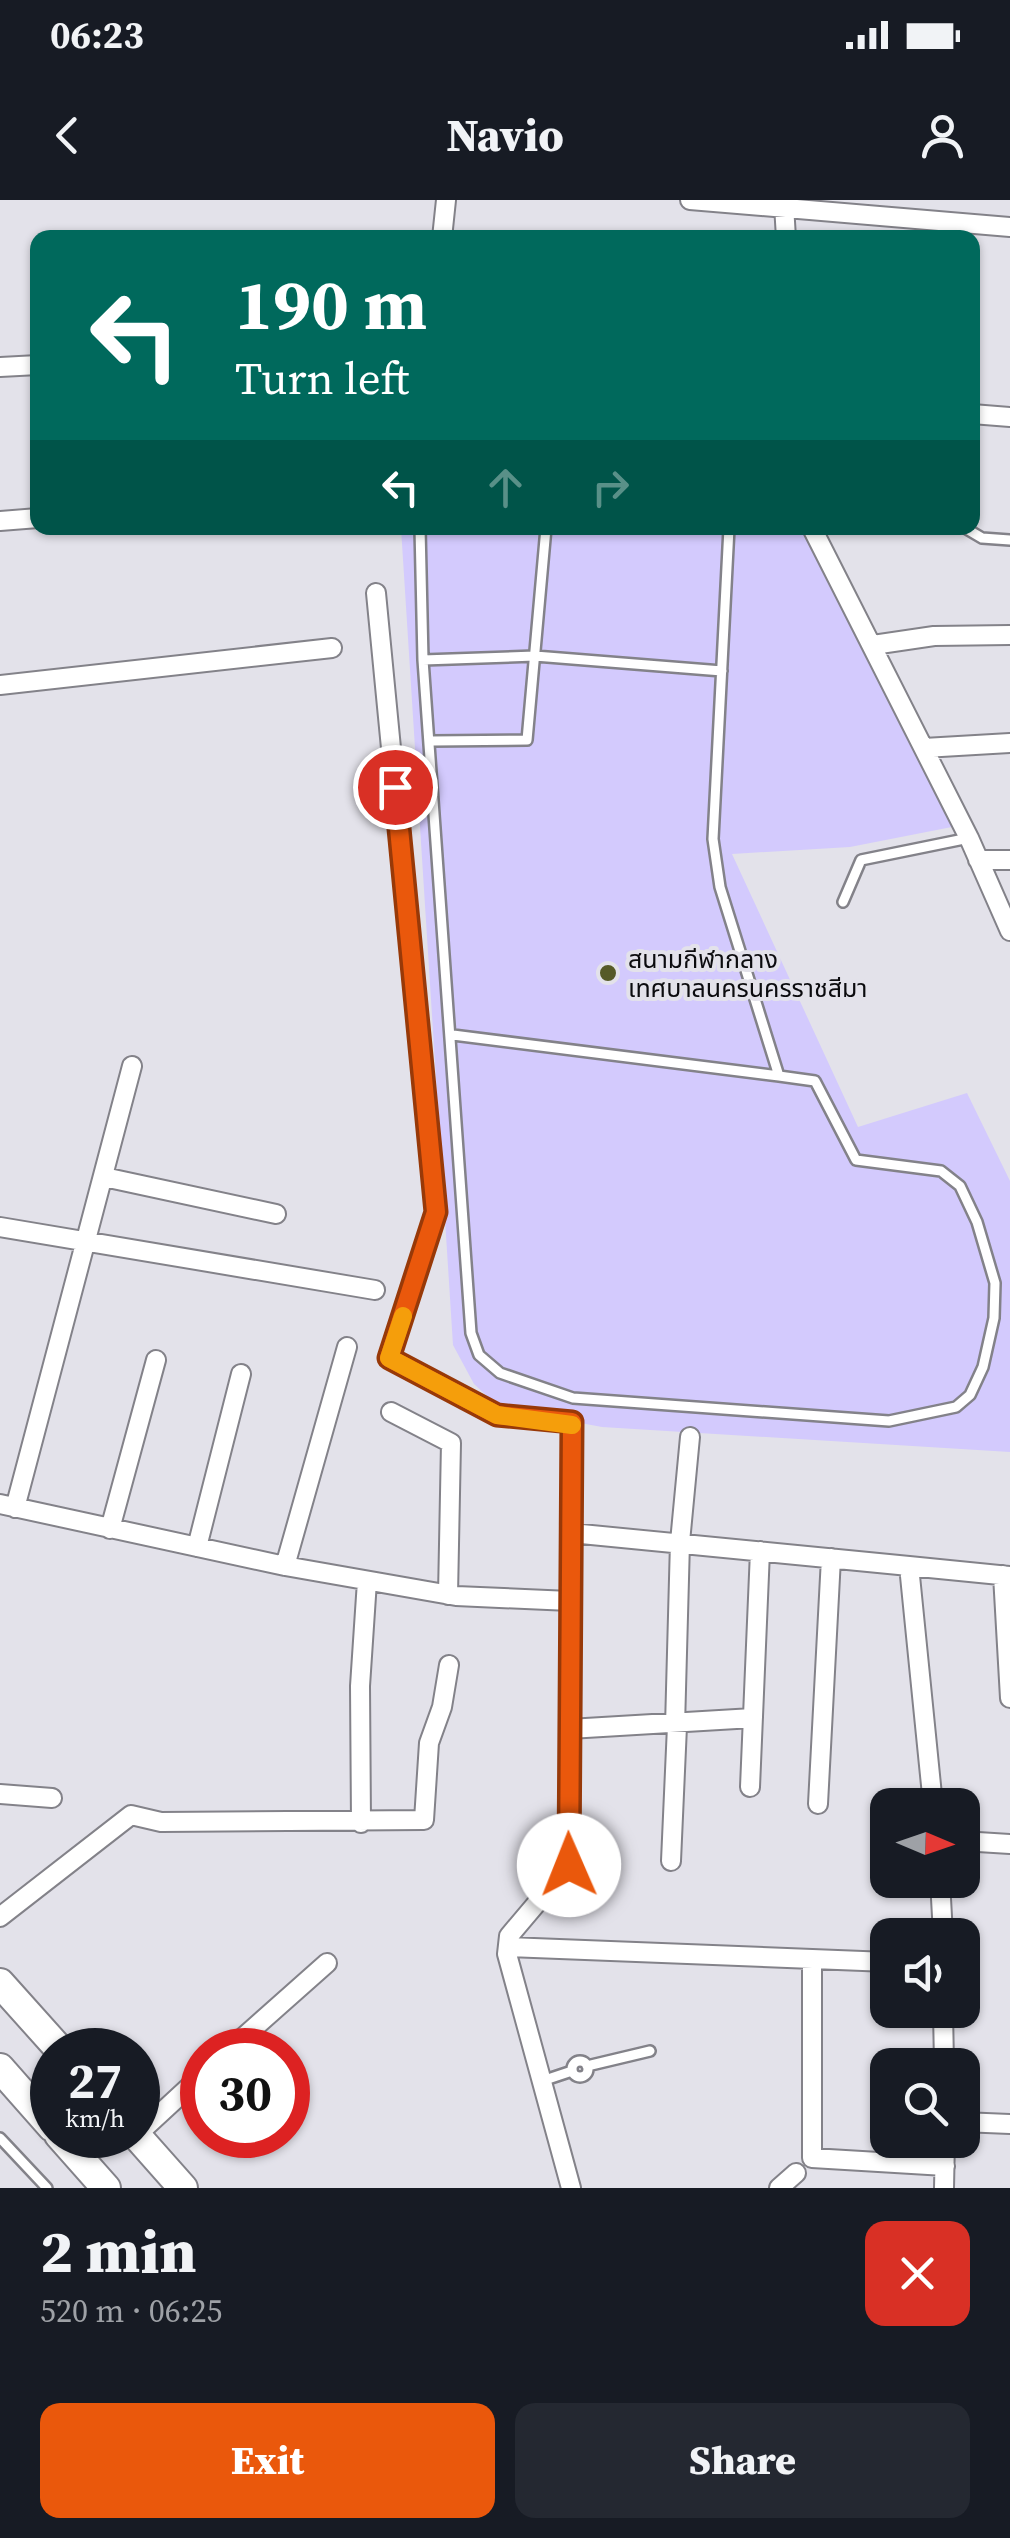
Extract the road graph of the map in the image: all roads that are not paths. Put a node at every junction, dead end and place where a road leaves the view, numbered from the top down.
1 (446, 200) edge
2 (690, 200) edge
3 (728, 201) edge
4 (784, 205) junction
5 (1010, 227) edge
6 (443, 230) edge
7 (786, 230) edge
8 (30, 365) edge
9 (0, 367) edge
10 (980, 415) edge
11 (1010, 417) edge
12 (30, 519) edge
13 (0, 521) edge
14 (420, 535) edge
15 (545, 535) edge
16 (729, 535) edge
17 (816, 535) edge
18 (977, 535) edge
19 (1010, 540) edge
20 (376, 593) dead end
21 (1010, 635) edge
22 (873, 645) junction
23 (332, 648) dead end
24 (535, 656) junction
25 (423, 660) junction
26 (722, 671) junction
27 (0, 685) edge
28 (432, 741) junction
29 (1010, 743) edge
30 (924, 748) junction
31 (969, 838) junction
32 (978, 860) junction
33 (1010, 860) edge
34 (843, 902) dead end
35 (1008, 921) edge
36 (452, 1036) junction
37 (132, 1066) dead end
38 (779, 1076) junction
39 (104, 1178) junction
40 (276, 1214) dead end
41 (0, 1227) edge
42 (85, 1243) junction
43 (375, 1290) dead end
44 (347, 1348) dead end
45 (156, 1360) dead end
46 (241, 1374) dead end
47 (391, 1412) dead end
48 (690, 1437) dead end
49 (8, 1506) edge
50 (110, 1530) junction
51 (571, 1534) junction
52 (680, 1542) junction
53 (197, 1547) junction
54 (760, 1550) junction
55 (831, 1558) junction
56 (285, 1566) junction
57 (909, 1566) junction
58 (1006, 1575) edge
59 (367, 1580) junction
60 (448, 1595) junction
61 (570, 1602) junction
62 (449, 1666) dead end
63 (1010, 1698) edge
64 (753, 1718) junction
65 (676, 1726) junction
66 (569, 1729) junction
67 (750, 1787) dead end
68 (931, 1788) edge
69 (0, 1794) edge
70 (52, 1798) dead end
71 (818, 1804) dead end
72 (360, 1823) junction
73 (980, 1842) edge
74 (1010, 1844) edge
75 (671, 1861) dead end
76 (0, 1918) edge
77 (508, 1947) junction
78 (812, 1960) junction
79 (870, 1962) edge
80 (328, 1963) dead end
81 (0, 1983) edge
82 (40, 2028) edge
83 (254, 2028) edge
84 (650, 2051) dead end
85 (0, 2068) edge
86 (542, 2081) junction
87 (180, 2094) edge
88 (30, 2102) edge
89 (160, 2113) edge
90 (980, 2123) edge
91 (1010, 2124) edge
92 (0, 2138) edge
93 (80, 2158) edge
94 (156, 2158) edge
95 (945, 2158) edge
96 (945, 2166) junction
97 (796, 2173) dead end
98 (47, 2188) edge
99 (106, 2188) edge
100 (183, 2188) edge
101 (571, 2188) edge
102 (780, 2188) edge
103 (944, 2188) edge

1 - 6 street
2 - 3 street
3 - 4 street
4 - 5 street
4 - 7 street
8 - 9 street
10 - 11 street
12 - 13 street
14 - 25 lane
15 - 24 lane
16 - 26 lane
17 - 22 street
18 - 19 lane
20 - 51 street
21 - 22 street
22 - 30 street
23 - 27 street
24 - 25 lane
24 - 26 lane
24 - 28 lane
25 - 28 lane
26 - 38 lane
28 - 36 lane
29 - 30 street
30 - 31 street
31 - 32 street
31 - 34 lane
32 - 33 street
32 - 35 street
36 - 38 lane
36 - 38 lane
37 - 39 street
39 - 40 street
39 - 42 street
41 - 42 street
42 - 43 street
42 - 49 street
44 - 56 street
45 - 50 street
46 - 53 street
47 - 60 street
48 - 52 street
49 - 50 street
50 - 53 street
51 - 52 street
51 - 61 street
52 - 54 street
52 - 65 street
53 - 56 street
54 - 55 street
54 - 64 street
55 - 57 street
55 - 71 street
56 - 59 street
57 - 58 street
57 - 68 street
58 - 63 street
59 - 60 street
59 - 72 street
60 - 61 street
61 - 66 street
62 - 72 street
64 - 65 street
64 - 67 street
65 - 66 street
65 - 75 street
66 - 77 street
69 - 70 street
72 - 76 street
73 - 74 street
77 - 78 street
77 - 86 street
78 - 79 street
78 - 96 street
80 - 83 street
81 - 82 main road
84 - 86 lane
85 - 88 main road
86 - 101 street
87 - 89 street
90 - 91 street
92 - 98 lane
93 - 99 main road
94 - 100 main road
95 - 96 street
96 - 103 street
97 - 102 street

